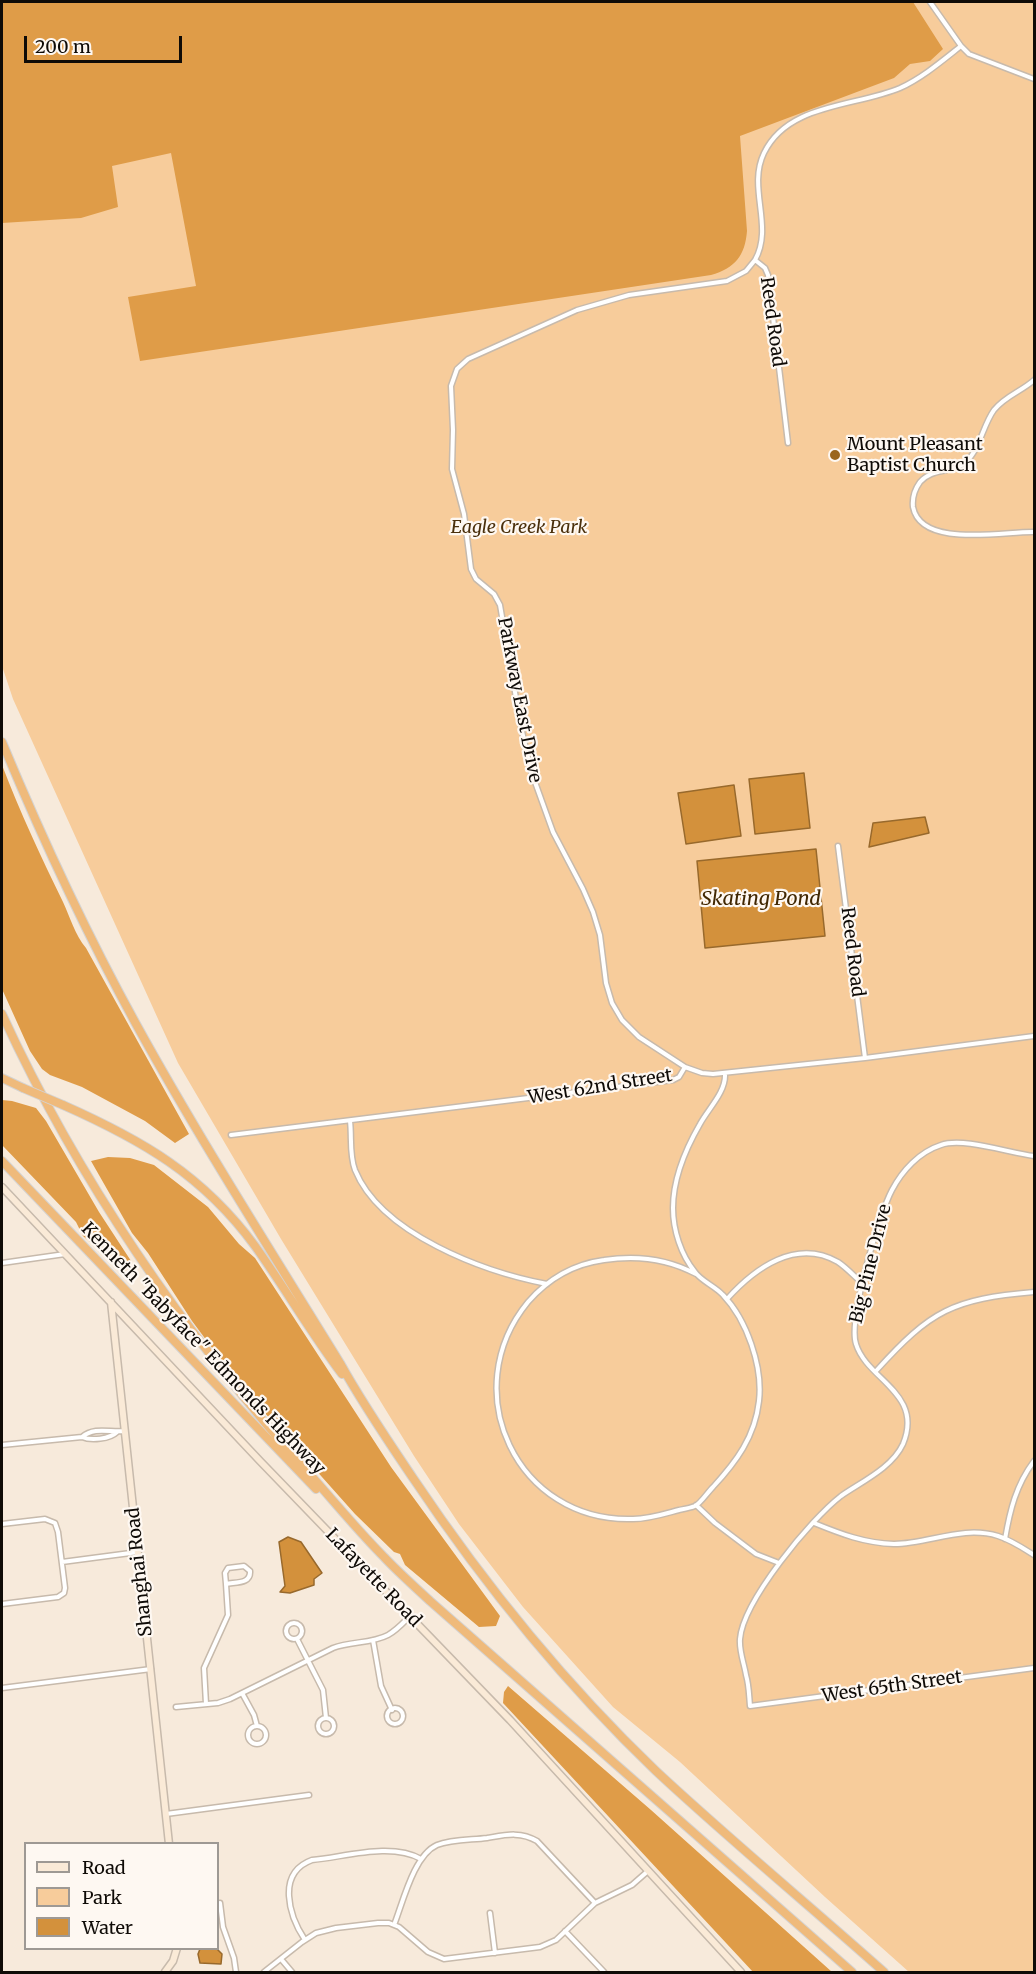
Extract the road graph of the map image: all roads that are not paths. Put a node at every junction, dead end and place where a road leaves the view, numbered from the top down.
1 (930, 2) edge
2 (961, 46) junction
3 (1035, 78) edge
4 (755, 260) junction
5 (1035, 380) edge
6 (788, 443) dead end
7 (1035, 532) edge
8 (2, 741) edge
9 (838, 846) dead end
10 (2, 1014) edge
11 (1035, 1036) edge
12 (865, 1058) junction
13 (686, 1066) junction
14 (725, 1074) junction
15 (2, 1078) edge
16 (350, 1120) junction
17 (231, 1135) dead end
18 (1035, 1156) edge
19 (2, 1161) edge
20 (2, 1187) edge
21 (66, 1254) junction
22 (2, 1263) edge
23 (696, 1274) junction
24 (546, 1284) junction
25 (862, 1284) junction
26 (1035, 1292) edge
27 (727, 1299) junction
28 (111, 1302) junction
29 (876, 1371) junction
30 (356, 1392) junction
31 (125, 1431) junction
32 (2, 1445) edge
33 (1035, 1461) edge
34 (696, 1506) junction
35 (814, 1522) junction
36 (2, 1524) edge
37 (1005, 1539) junction
38 (138, 1552) junction
39 (1035, 1556) edge
40 (383, 1557) junction
41 (62, 1562) junction
42 (779, 1563) junction
43 (226, 1584) junction
44 (2, 1604) edge
45 (410, 1616) junction
46 (297, 1639) junction
47 (373, 1640) junction
48 (309, 1660) junction
49 (1035, 1668) edge
50 (151, 1669) junction
51 (2, 1688) edge
52 (242, 1694) junction
53 (206, 1704) junction
54 (750, 1706) joint
55 (176, 1707) dead end
56 (392, 1710) junction
57 (326, 1718) junction
58 (257, 1726) junction
59 (309, 1795) dead end
60 (166, 1814) junction
61 (169, 1842) edge
62 (421, 1859) junction
63 (648, 1871) junction
64 (220, 1903) dead end
65 (595, 1903) junction
66 (490, 1913) dead end
67 (394, 1925) junction
68 (565, 1931) junction
69 (305, 1940) junction
70 (822, 1947) junction
71 (176, 1952) edge
72 (495, 1953) junction
73 (281, 1959) junction
74 (165, 1972) edge
75 (236, 1972) edge
76 (264, 1972) edge
77 (292, 1972) edge
78 (604, 1972) edge
79 (741, 1972) edge
80 (845, 1972) edge
81 (852, 1972) edge
82 (884, 1972) edge

1 - 2 street
2 - 3 street
2 - 4 street, Reed Road
4 - 6 street, Reed Road
4 - 13 street, Parkway East Drive
5 - 7 street
8 - 30 highway
9 - 12 street, Reed Road
10 - 40 highway
11 - 12 street, West 62nd Street
12 - 14 street, West 62nd Street
13 - 14 street, West 62nd Street
13 - 16 street, West 62nd Street
14 - 23 street
15 - 30 highway, bridge
16 - 17 street, West 62nd Street
16 - 24 street
18 - 25 street, Big Pine Drive
19 - 40 highway, Kenneth "Babyface" Edmonds Highway
20 - 21 main road, Lafayette Road
21 - 22 street
21 - 28 main road, Lafayette Road
23 - 24 street
23 - 27 street
24 - 34 street
25 - 27 street
25 - 29 street, Big Pine Drive
26 - 29 street
27 - 34 street
28 - 31 main road, Shanghai Road
28 - 45 main road, Lafayette Road
29 - 35 street, Big Pine Drive
30 - 82 highway
31 - 32 street
31 - 38 main road, Shanghai Road
33 - 37 street
34 - 42 street
35 - 37 street
35 - 42 street, Big Pine Drive
36 - 41 street
37 - 39 street
38 - 41 street
38 - 50 main road, Shanghai Road
40 - 70 highway
41 - 44 street
42 - 54 street, Big Pine Drive
43 - 43 street
43 - 53 street
45 - 47 street
45 - 63 main road, Lafayette Road
46 - 46 street
46 - 48 street
47 - 48 street
47 - 56 street
48 - 52 street
48 - 57 street
49 - 54 street, West 65th Street
50 - 51 street
50 - 60 main road, Shanghai Road
52 - 53 street
52 - 58 street
53 - 55 street
56 - 56 street
57 - 57 street
58 - 58 street
59 - 60 street
60 - 61 main road, Shanghai Road
62 - 65 street
62 - 67 street
62 - 69 street
63 - 65 street
63 - 79 main road, Lafayette Road
64 - 75 street
65 - 68 street
66 - 72 street
67 - 69 street
67 - 72 street
68 - 72 street
68 - 78 street
69 - 73 street
70 - 80 highway
70 - 81 highway
71 - 74 main road
73 - 76 street
73 - 77 street

